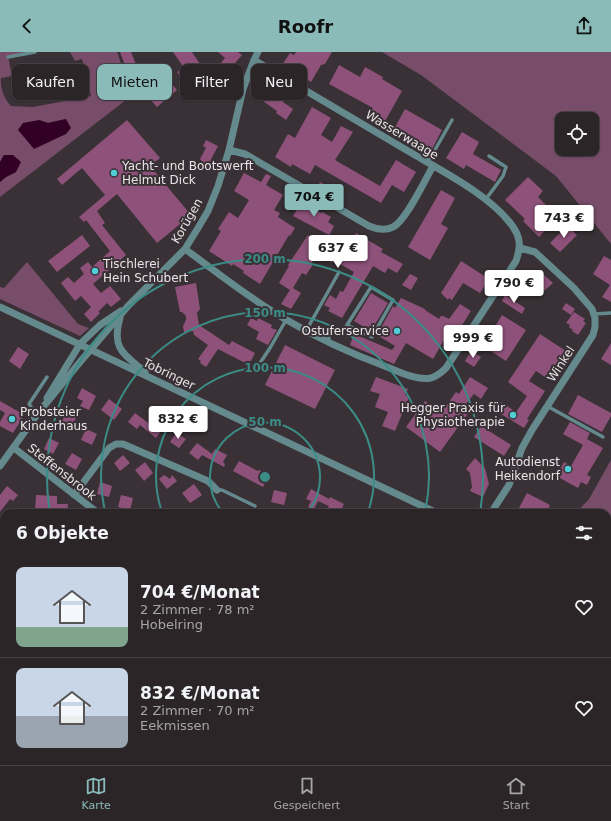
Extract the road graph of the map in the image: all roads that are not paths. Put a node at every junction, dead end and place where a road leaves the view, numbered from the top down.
1 (35, 52) edge
2 (258, 52) edge
3 (8, 57) dead end
4 (254, 60) junction
5 (452, 120) dead end
6 (229, 150) junction
7 (490, 156) dead end
8 (431, 164) junction
9 (486, 199) junction
10 (520, 248) junction
11 (185, 250) junction
12 (339, 272) dead end
13 (128, 306) junction
14 (0, 307) edge
15 (611, 313) edge
16 (594, 314) junction
17 (120, 315) junction
18 (286, 320) junction
19 (348, 325) junction
20 (306, 331) junction
21 (327, 341) junction
22 (80, 344) junction
23 (91, 349) junction
24 (256, 369) dead end
25 (47, 377) dead end
26 (151, 377) junction
27 (547, 406) junction
28 (38, 414) junction
29 (603, 437) dead end
30 (14, 448) junction
31 (0, 466) edge
32 (217, 490) joint
33 (74, 494) junction
34 (255, 506) dead end
35 (93, 509) edge
36 (429, 509) edge
37 (494, 509) edge

1 - 3 lane
2 - 4 street, Korügen
4 - 6 street, Korügen
4 - 8 street, Wasserwaage
5 - 8 lane
6 - 8 street
6 - 11 street, Korügen
7 - 9 lane
8 - 9 street, Wasserwaage
9 - 10 street, Wasserwaage
10 - 16 street
10 - 21 street
11 - 13 street, Korügen
11 - 18 street
12 - 20 lane
13 - 17 street, Korügen
13 - 22 street
14 - 22 street, Tobringer
15 - 16 lane
16 - 27 street, Winkel
17 - 23 street, Korügen
17 - 26 street
18 - 20 street
18 - 24 lane
19 - 19 lane
19 - 21 lane
20 - 21 street
22 - 23 street, Tobringer
22 - 28 street
23 - 26 street, Tobringer
23 - 28 street, Korügen
25 - 28 lane
26 - 36 street, Tobringer
27 - 29 lane
27 - 37 street, Winkel
28 - 30 street
30 - 31 street
30 - 33 street, Steffensbrook
32 - 33 street
32 - 34 lane
33 - 35 street, Steffensbrook

